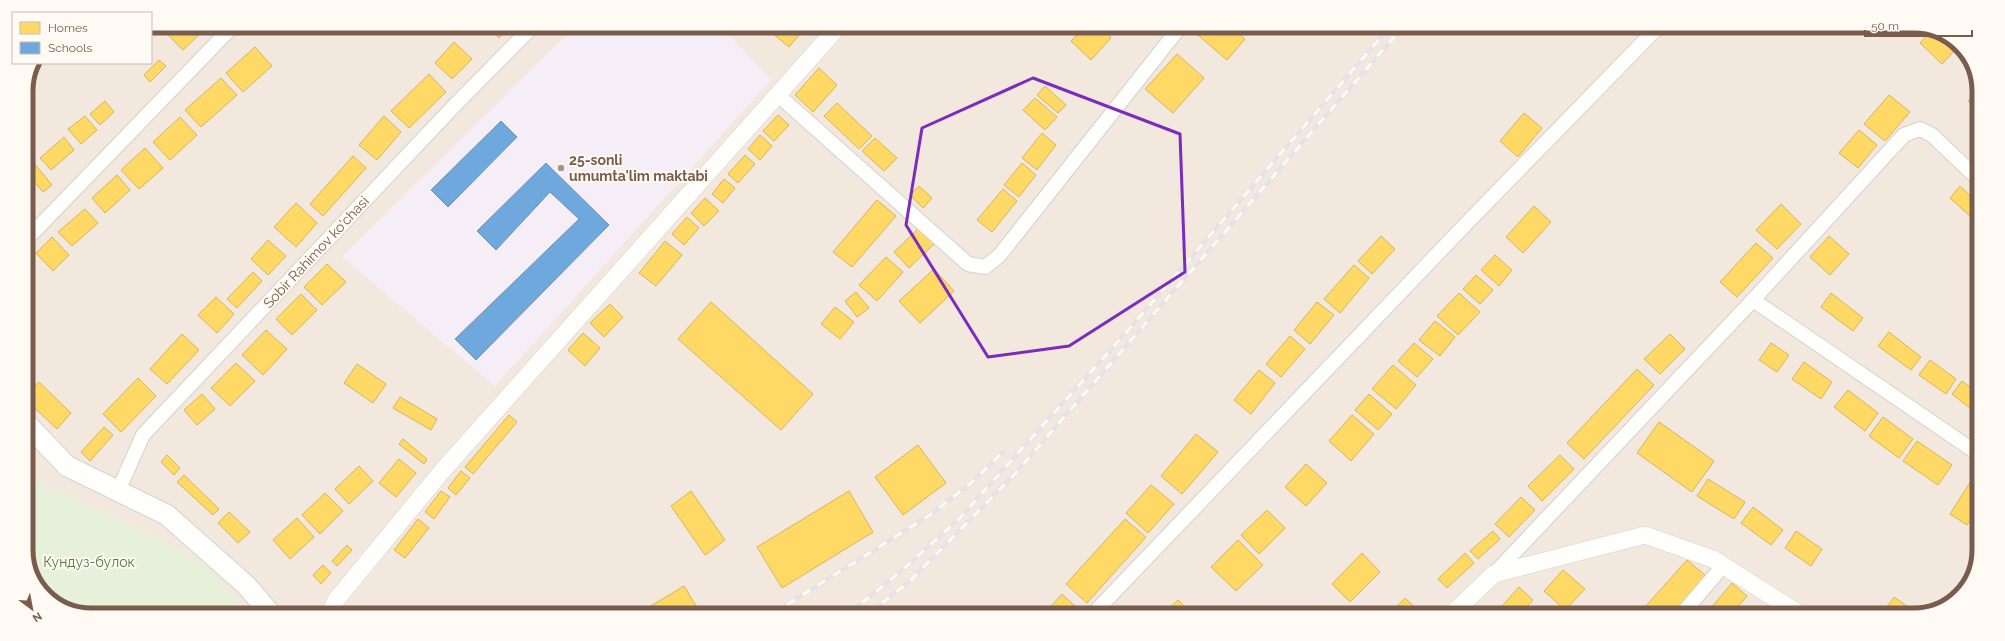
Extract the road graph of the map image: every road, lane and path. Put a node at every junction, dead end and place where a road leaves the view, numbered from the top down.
1 (226, 33) edge
2 (525, 33) edge
3 (833, 33) edge
4 (1172, 33) edge
5 (1652, 33) edge
6 (778, 95) junction
7 (1972, 173) edge
8 (33, 233) edge
9 (1753, 300) junction
10 (33, 430) edge
11 (1972, 451) edge
12 (118, 491) junction
13 (1723, 566) junction
14 (1494, 574) junction
15 (266, 608) edge
16 (332, 608) edge
17 (1099, 608) edge
18 (1458, 608) edge
19 (1687, 608) edge
20 (1790, 608) edge

1 - 8 street
2 - 12 street, Sobir Rahimov ko'chasi
3 - 6 street
4 - 6 street
5 - 17 street
6 - 16 street
7 - 9 street
9 - 11 street
9 - 14 street
10 - 12 main road
12 - 15 main road
13 - 14 street
13 - 19 street
13 - 20 street
14 - 18 street

